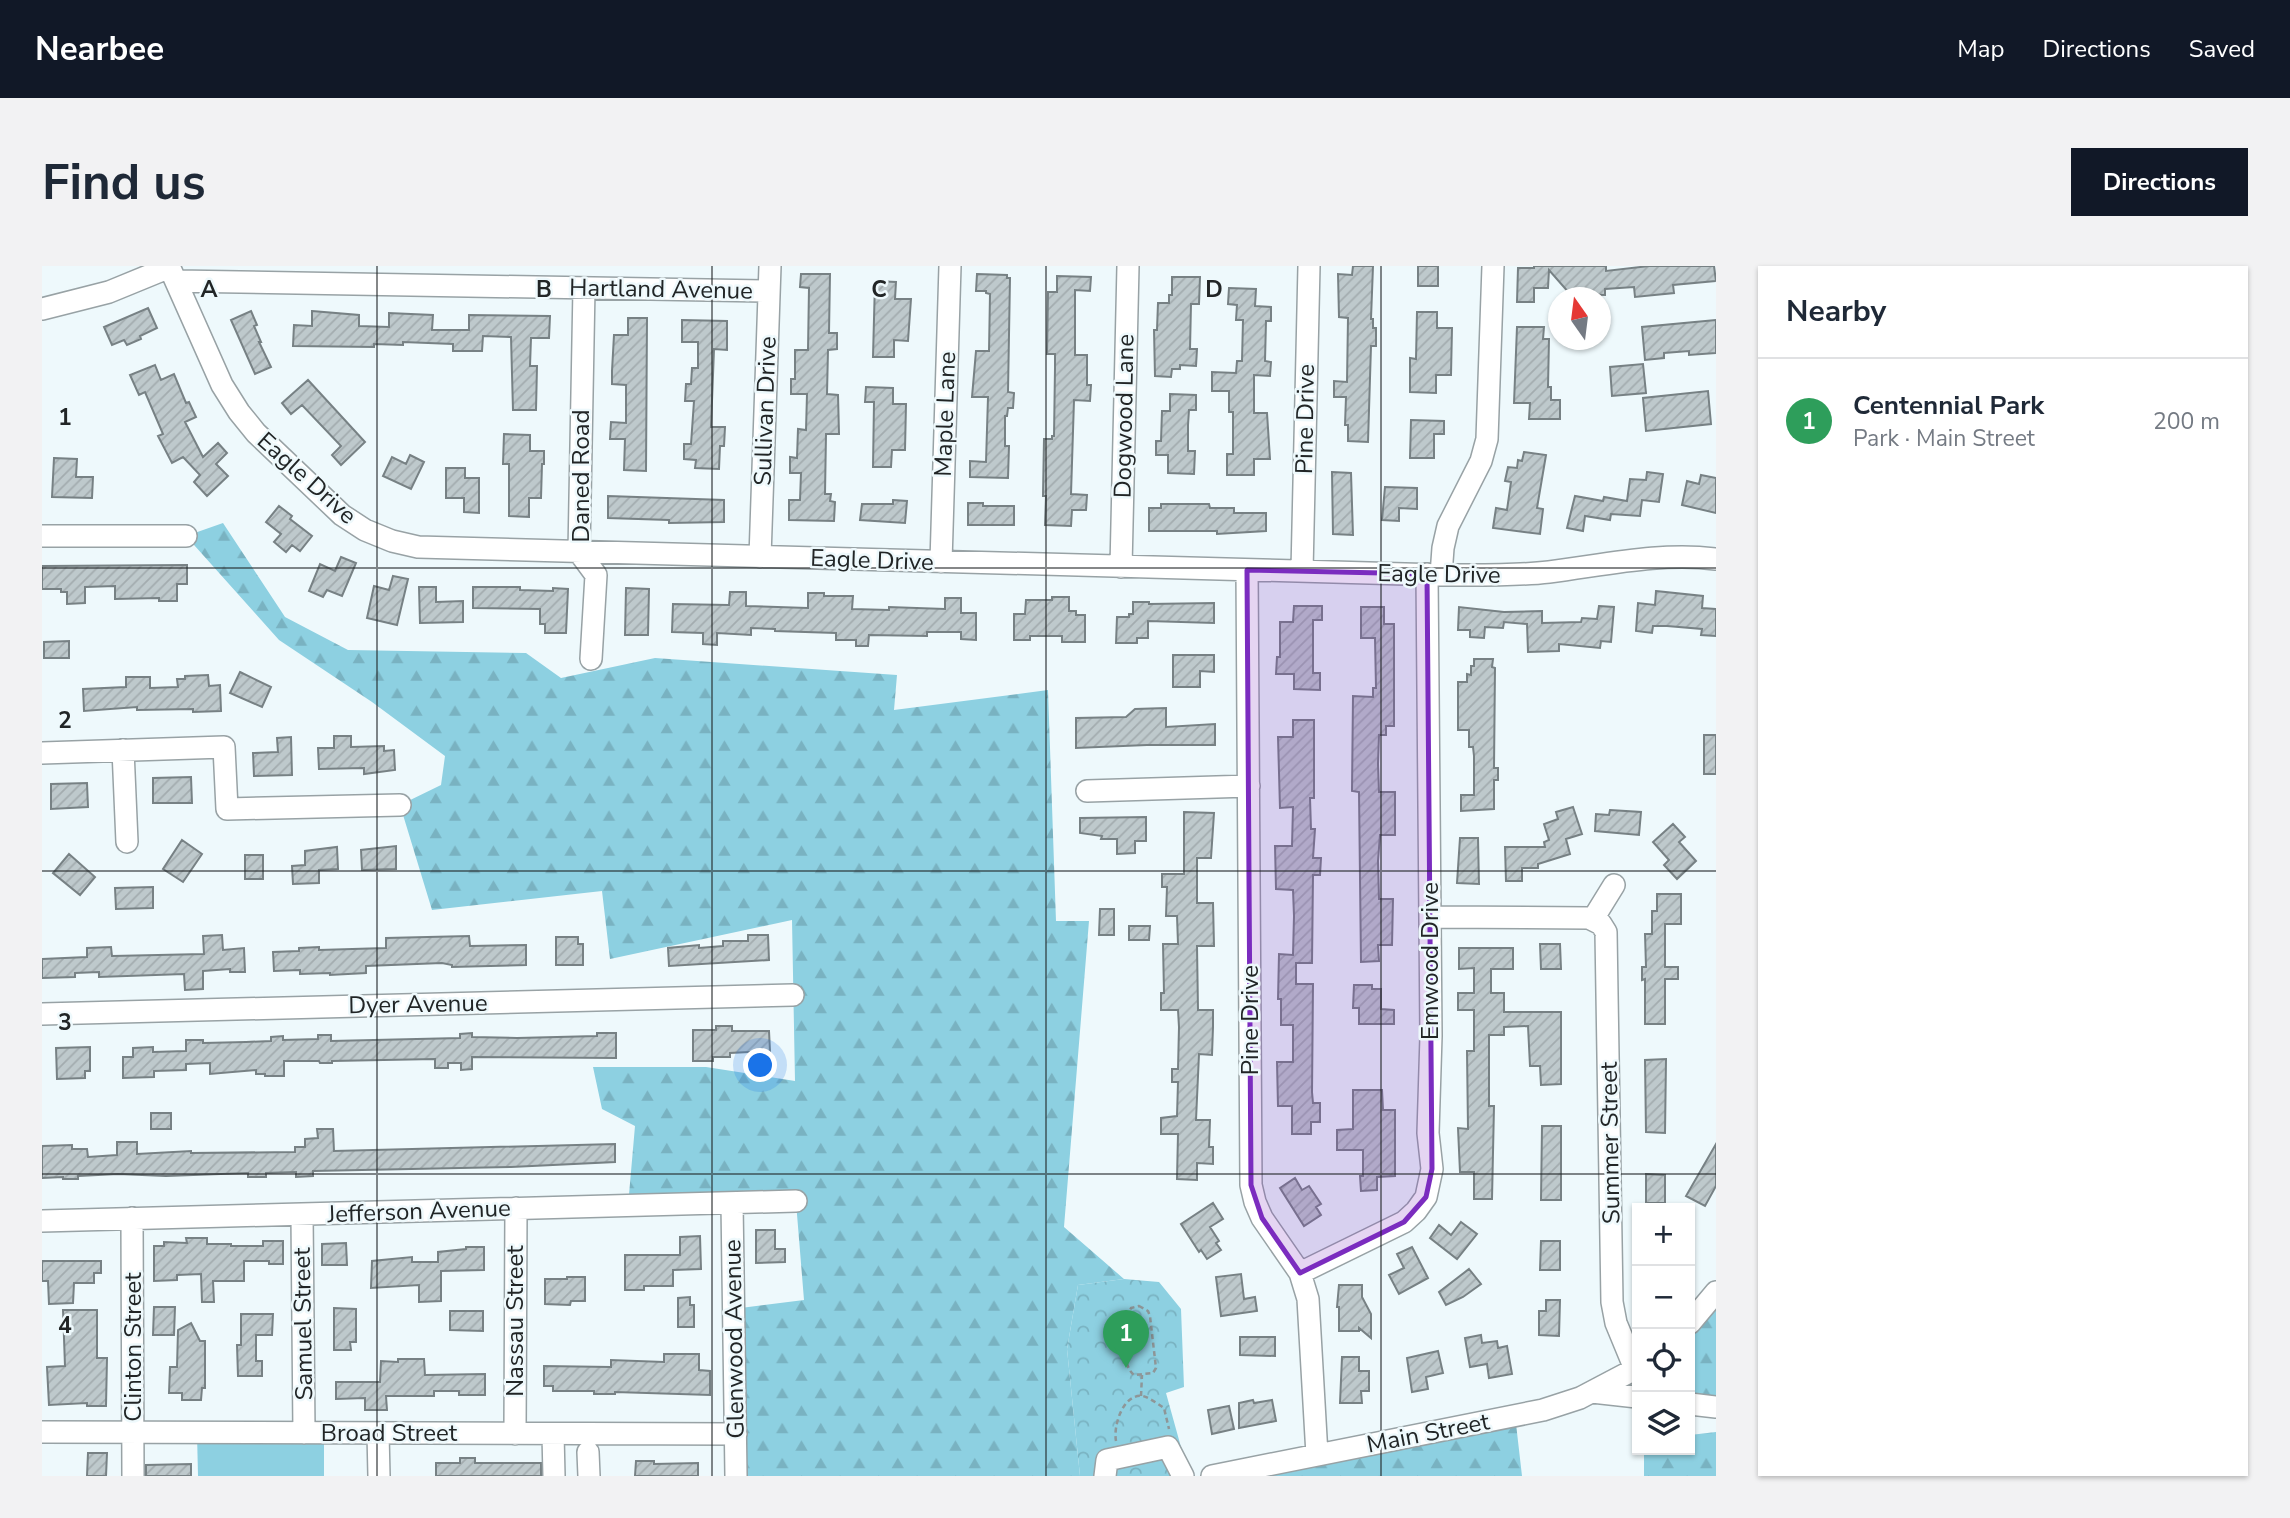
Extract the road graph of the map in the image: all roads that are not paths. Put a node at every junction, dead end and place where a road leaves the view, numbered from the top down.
1 (770, 266) edge
2 (950, 266) edge
3 (1128, 266) edge
4 (1309, 266) edge
5 (1493, 266) edge
6 (172, 271) edge
7 (584, 288) junction
8 (769, 291) junction
9 (42, 309) edge
10 (42, 536) edge
11 (186, 536) dead end
12 (579, 552) junction
13 (760, 557) junction
14 (1716, 559) edge
15 (941, 562) junction
16 (1121, 567) junction
17 (1247, 570) junction
18 (1302, 571) junction
19 (1434, 575) junction
20 (591, 659) dead end
21 (123, 750) junction
22 (42, 753) edge
23 (1249, 786) junction
24 (1087, 791) dead end
25 (400, 805) dead end
26 (127, 842) dead end
27 (1614, 885) dead end
28 (1430, 917) junction
29 (1593, 919) junction
30 (793, 995) dead end
31 (42, 1014) edge
32 (796, 1201) dead end
33 (732, 1203) junction
34 (516, 1209) junction
35 (302, 1214) junction
36 (132, 1218) junction
37 (42, 1221) edge
38 (1300, 1273) junction
39 (1716, 1292) edge
40 (1695, 1317) edge
41 (1632, 1359) edge
42 (1632, 1370) edge
43 (1592, 1392) junction
44 (1632, 1396) edge
45 (1695, 1405) edge
46 (1716, 1407) edge
47 (42, 1432) edge
48 (133, 1433) junction
49 (304, 1433) junction
50 (378, 1433) junction
51 (515, 1434) junction
52 (553, 1434) junction
53 (736, 1434) junction
54 (588, 1452) dead end
55 (1317, 1455) junction
56 (133, 1476) edge
57 (379, 1476) edge
58 (554, 1476) edge
59 (589, 1476) edge
60 (736, 1476) edge
61 (1105, 1476) edge
62 (1182, 1476) edge
63 (1212, 1476) edge

1 - 8 street, Sullivan Drive
2 - 15 street, Maple Lane
3 - 16 street, Dogwood Lane
4 - 18 street, Pine Drive
5 - 19 street, Emwood Drive
6 - 7 street, Hartland Avenue
6 - 9 street, Hartland Avenue
6 - 12 street, Eagle Drive
7 - 8 street, Hartland Avenue
7 - 12 street, Daned Road
8 - 13 street, Sullivan Drive
10 - 11 street
12 - 13 street, Eagle Drive
12 - 20 street, Daned Road
13 - 15 street, Eagle Drive
14 - 19 street, Eagle Drive
15 - 16 street, Eagle Drive
16 - 17 street, Eagle Drive
17 - 18 street, Eagle Drive
17 - 23 street, Pine Drive
18 - 19 street, Eagle Drive
19 - 28 street, Emwood Drive
21 - 22 street
21 - 25 street
21 - 26 street
23 - 24 street
23 - 38 street, Pine Drive
27 - 29 street
28 - 29 street
28 - 38 street, Emwood Drive
29 - 41 street, Summer Street
30 - 31 street, Dyer Avenue
32 - 33 street, Jefferson Avenue
33 - 34 street, Jefferson Avenue
33 - 53 street, Glenwood Avenue
34 - 35 street, Jefferson Avenue
34 - 51 street, Nassau Street
35 - 36 street, Jefferson Avenue
35 - 49 street, Samuel Street
36 - 37 street, Jefferson Avenue
36 - 48 street, Clinton Street
38 - 55 street, Pine Drive
39 - 40 street
42 - 43 street, Main Street
43 - 44 street
43 - 55 street, Main Street
45 - 46 street
47 - 48 street, Broad Street
48 - 49 street, Broad Street
48 - 56 street, Clinton Street
49 - 50 street, Broad Street
50 - 51 street, Broad Street
50 - 57 street
51 - 52 street, Broad Street
52 - 53 street, Broad Street
52 - 58 street
53 - 60 street, Glenwood Avenue
54 - 59 street
55 - 63 street, Main Street
61 - 62 street

